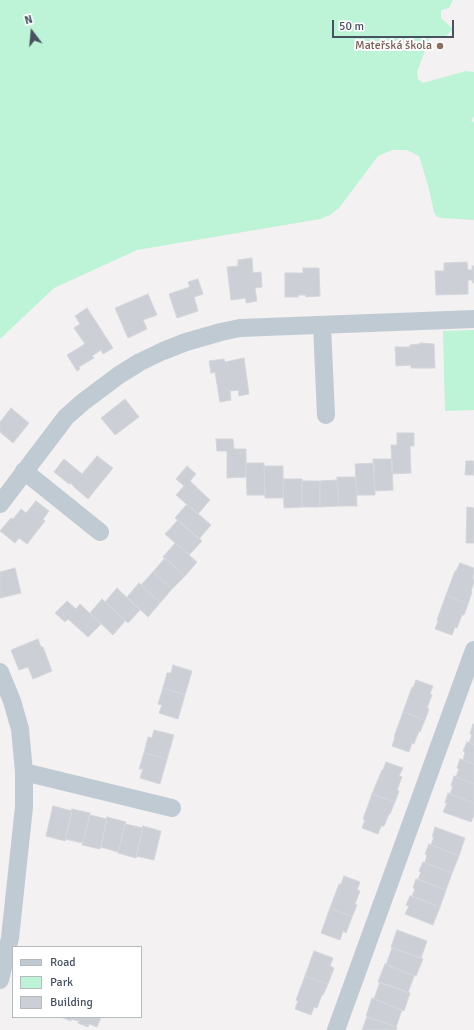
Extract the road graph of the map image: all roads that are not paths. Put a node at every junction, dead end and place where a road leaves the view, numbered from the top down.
1 (474, 319) edge
2 (322, 324) junction
3 (326, 415) dead end
4 (24, 471) junction
5 (0, 504) edge
6 (100, 532) dead end
7 (474, 650) edge
8 (0, 672) edge
9 (24, 772) junction
10 (172, 808) dead end
11 (12, 946) edge
12 (0, 980) edge
13 (336, 1030) edge

1 - 2 street
2 - 3 street
2 - 4 street
4 - 5 street
4 - 6 street
7 - 13 street
8 - 9 street
9 - 10 street
9 - 11 street
11 - 12 street

